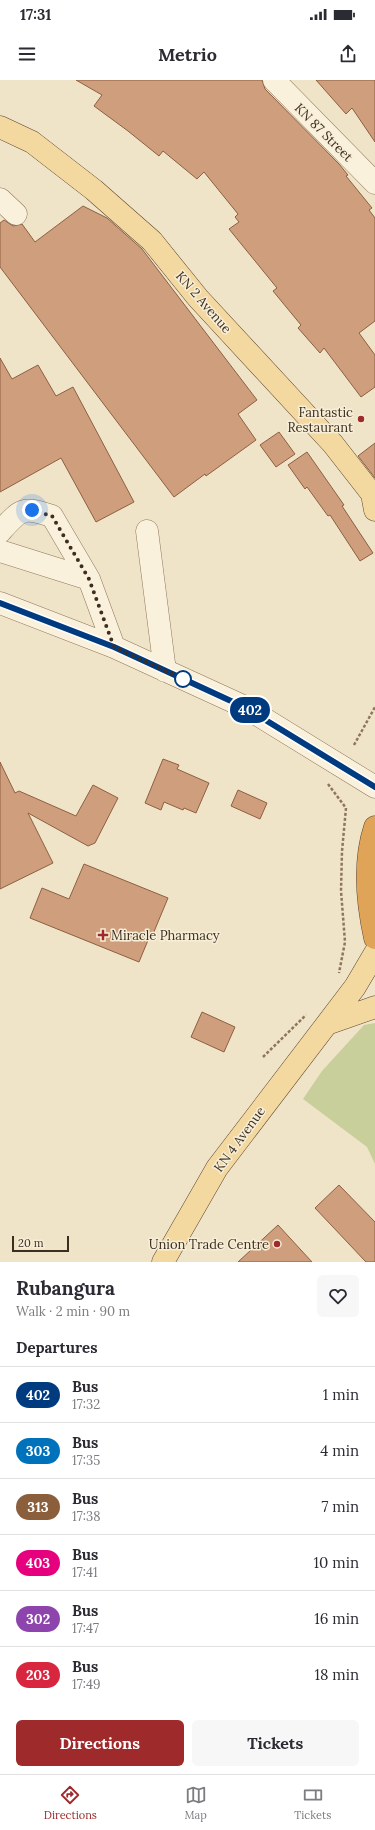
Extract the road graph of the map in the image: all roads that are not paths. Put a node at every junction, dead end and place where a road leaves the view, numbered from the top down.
1 (274, 80) edge
2 (0, 127) edge
3 (375, 183) edge
4 (0, 199) edge
5 (16, 214) dead end
6 (375, 510) edge
7 (147, 530) dead end
8 (0, 532) edge
9 (0, 551) edge
10 (89, 579) junction
11 (0, 603) edge
12 (114, 647) junction
13 (165, 670) junction
14 (375, 787) edge
15 (375, 827) edge
16 (375, 938) edge
17 (375, 953) edge
18 (375, 1007) edge
19 (327, 1024) junction
20 (163, 1262) edge

1 - 3 street, KN 87 Street
2 - 6 main road, KN 2 Avenue
4 - 5 street
7 - 13 street
8 - 10 street
9 - 10 street
10 - 12 street
11 - 12 street
12 - 13 street
13 - 14 street
15 - 16 highway
17 - 19 main road, KN 4 Avenue
18 - 19 main road
19 - 20 main road, KN 4 Avenue

